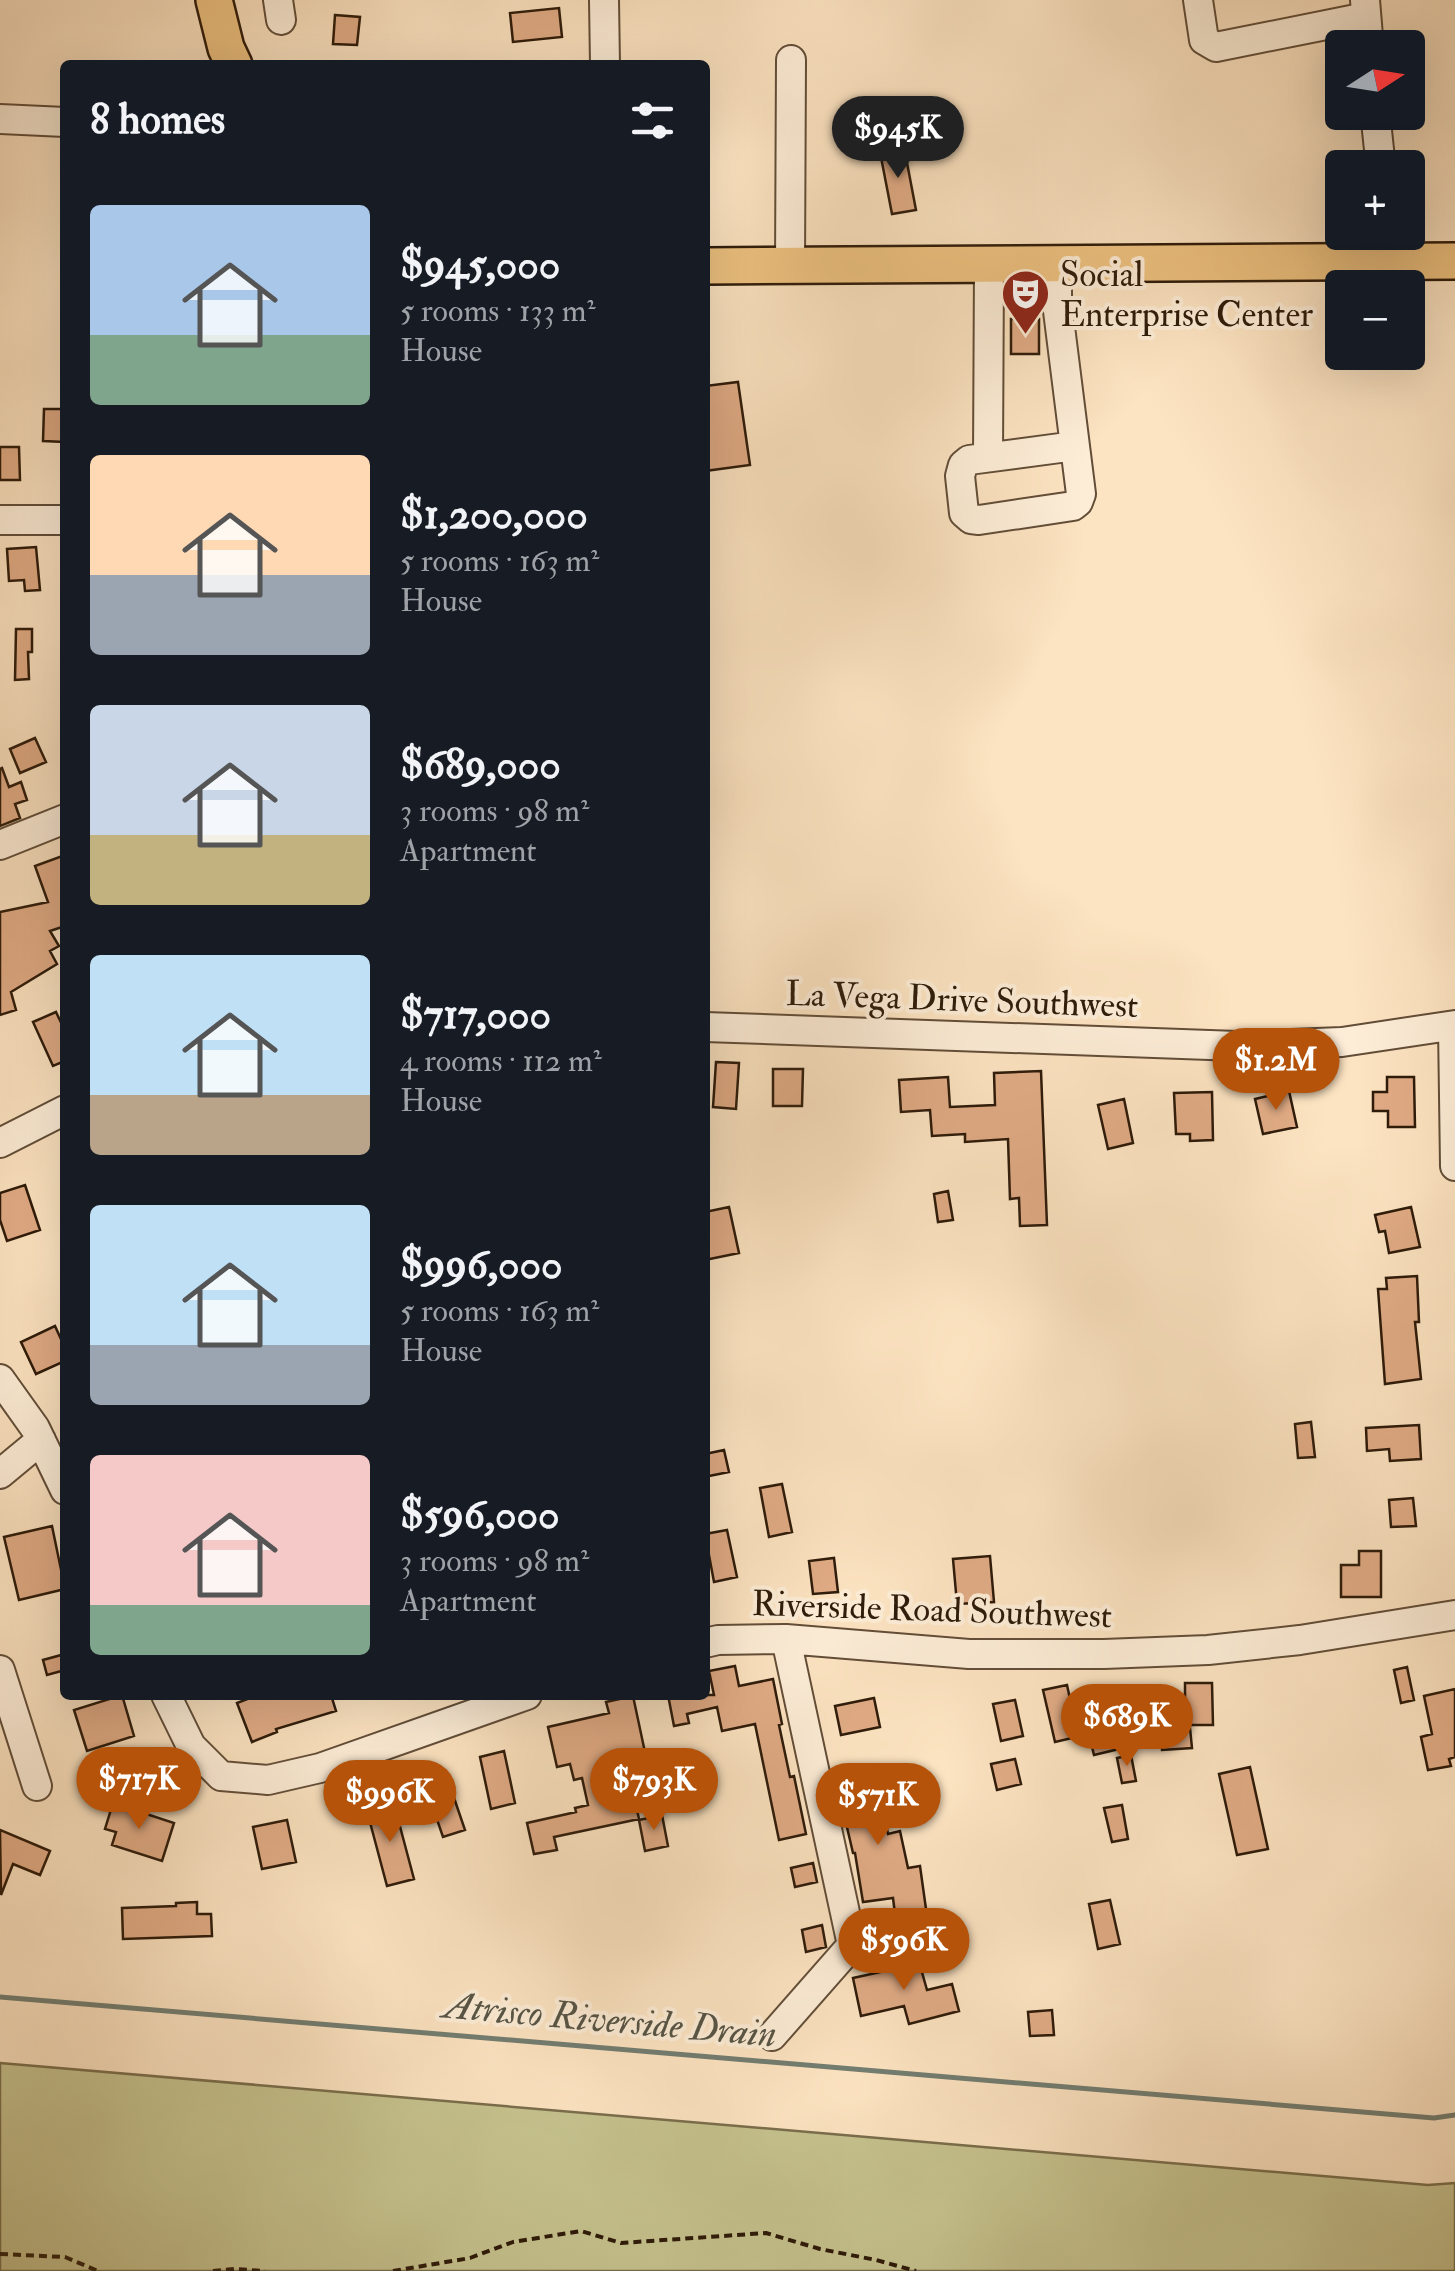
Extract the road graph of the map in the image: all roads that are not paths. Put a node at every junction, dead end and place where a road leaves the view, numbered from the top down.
1 (214, 0) edge
2 (604, 0) edge
3 (1198, 0) edge
4 (1365, 8) edge
5 (232, 60) edge
6 (605, 60) edge
7 (791, 60) dead end
8 (0, 119) edge
9 (60, 122) edge
10 (1329, 250) edge
11 (1401, 250) edge
12 (1455, 262) edge
13 (1056, 264) junction
14 (989, 265) junction
15 (710, 266) edge
16 (790, 266) junction
17 (1074, 446) junction
18 (988, 456) junction
19 (0, 520) edge
20 (60, 520) edge
21 (60, 820) edge
22 (0, 845) edge
23 (1454, 1026) edge
24 (710, 1027) edge
25 (60, 1113) edge
26 (0, 1143) edge
27 (1455, 1166) edge
28 (0, 1380) edge
29 (41, 1440) junction
30 (0, 1474) edge
31 (60, 1480) edge
32 (1455, 1615) edge
33 (786, 1639) junction
34 (710, 1642) edge
35 (0, 1670) edge
36 (168, 1700) edge
37 (514, 1700) edge
38 (37, 1786) dead end
39 (772, 2036) dead end

1 - 5 main road
2 - 6 street
3 - 4 street
7 - 16 street
8 - 9 street
10 - 13 main road
11 - 12 main road
13 - 14 main road
13 - 17 street
14 - 16 main road
14 - 18 street
15 - 16 main road
17 - 18 street
17 - 18 street
19 - 20 street
21 - 22 street
23 - 24 street, La Vega Drive Southwest
23 - 27 street
25 - 26 street
28 - 29 street
29 - 30 street
29 - 31 street
32 - 33 street, Riverside Road Southwest
33 - 34 street, Riverside Road Southwest
33 - 39 street
35 - 38 street
36 - 37 street

